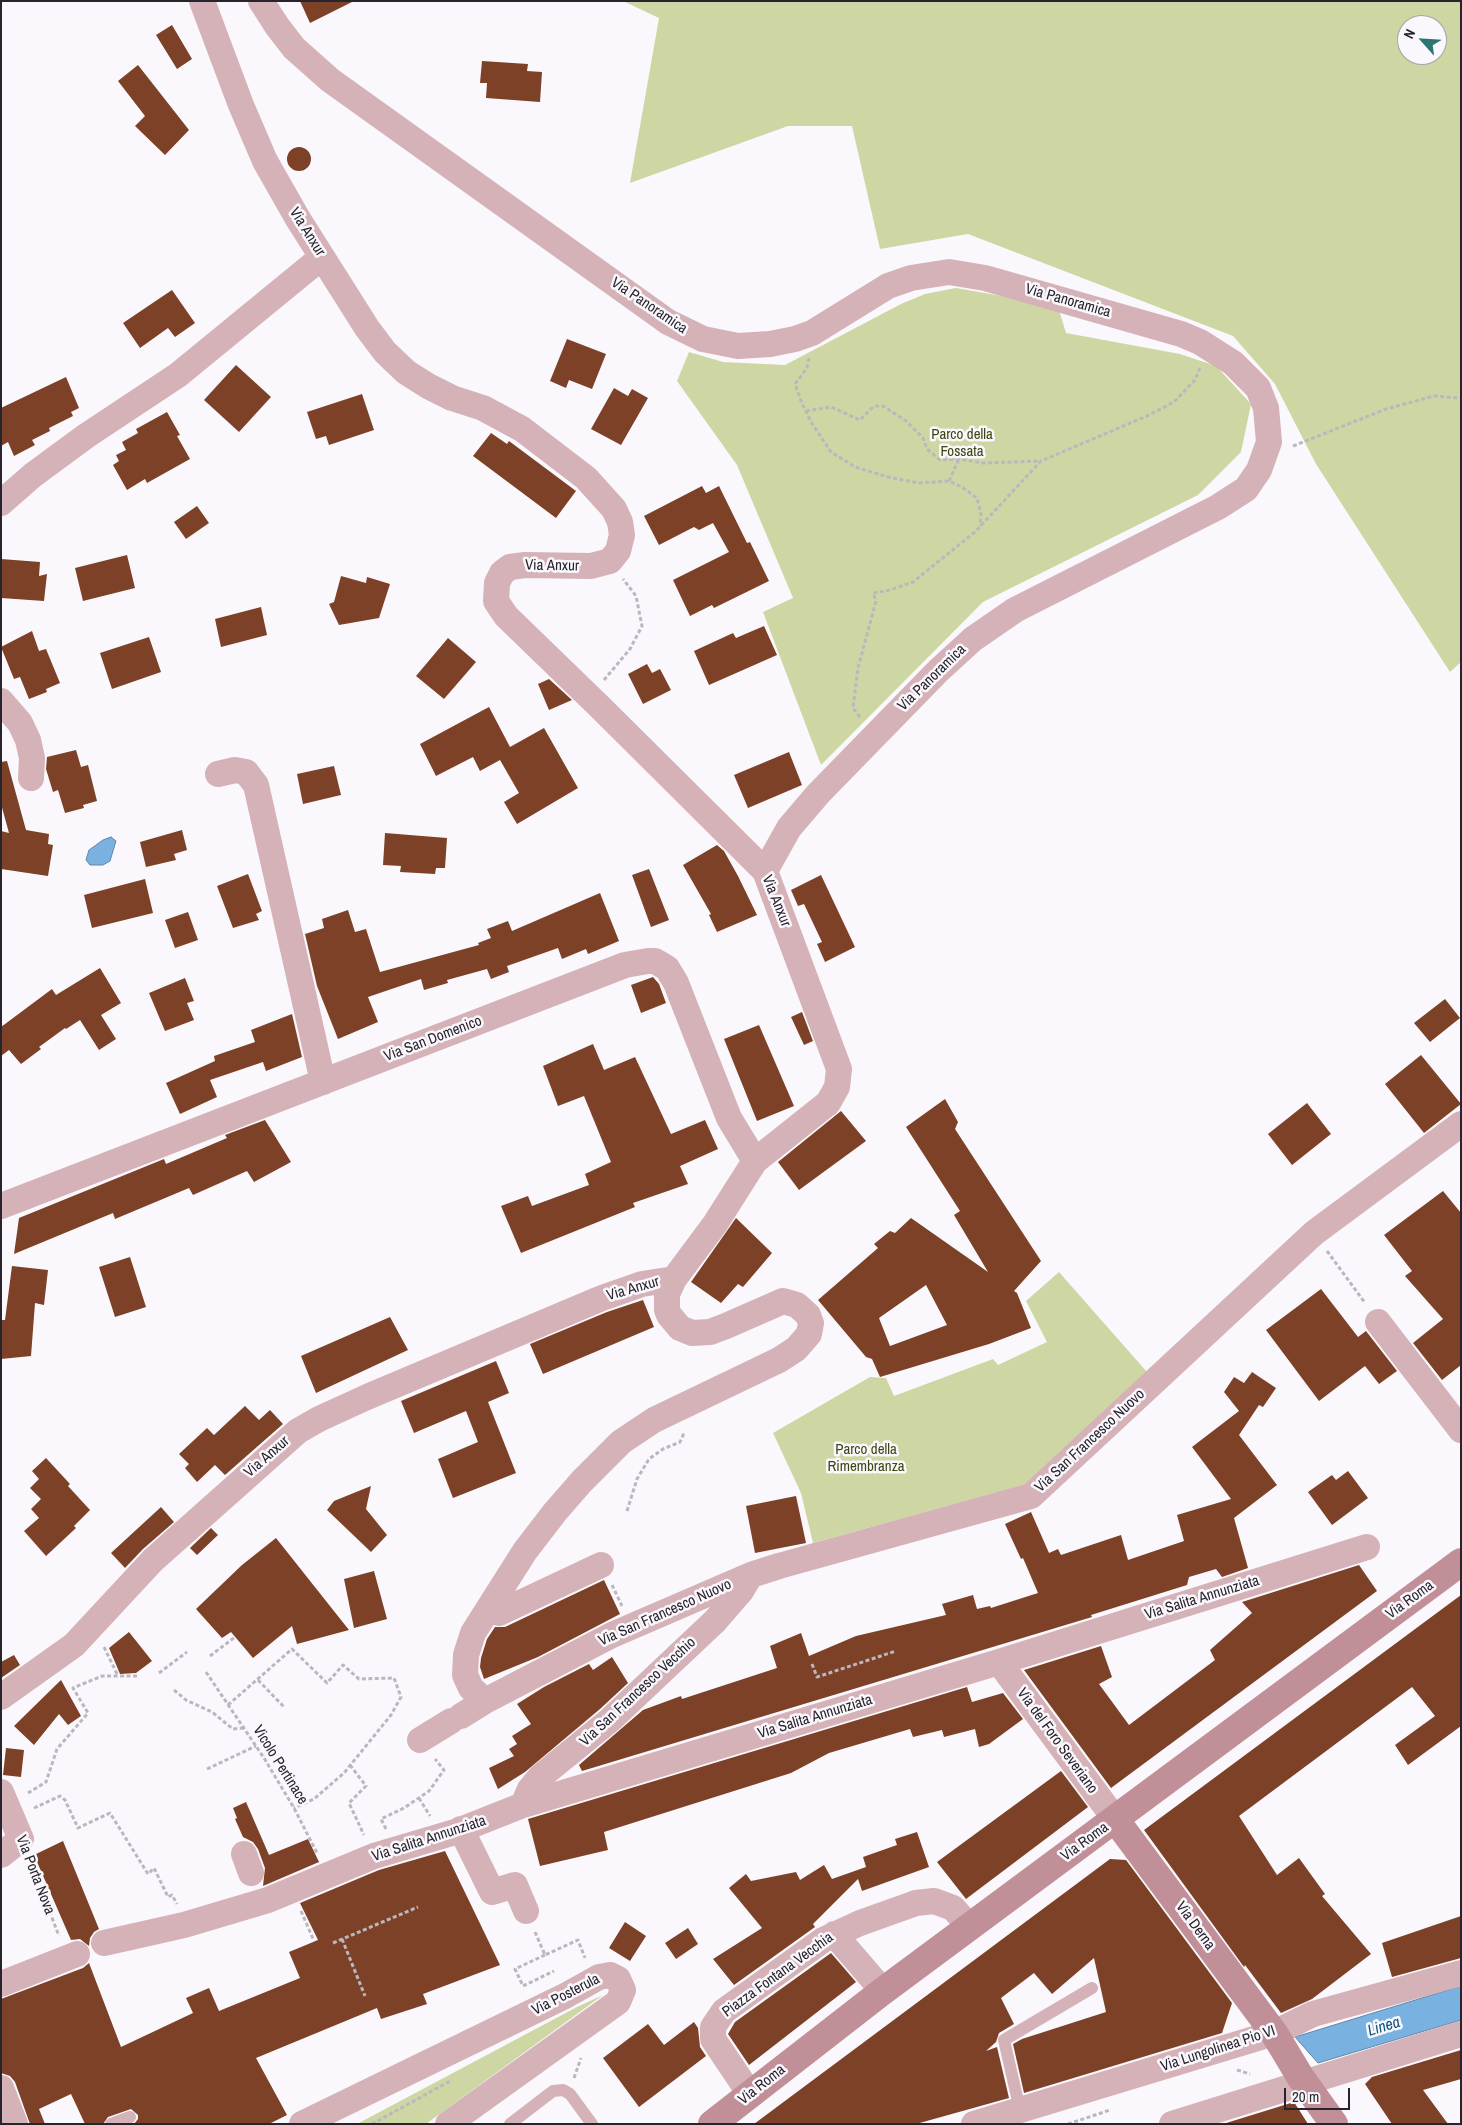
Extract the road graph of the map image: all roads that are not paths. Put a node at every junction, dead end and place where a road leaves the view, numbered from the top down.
1 (202, 1) edge
2 (261, 1) edge
3 (322, 257) junction
4 (1, 503) edge
5 (1, 701) edge
6 (218, 774) dead end
7 (31, 778) dead end
8 (765, 871) junction
9 (323, 1082) junction
10 (1461, 1124) edge
11 (755, 1161) junction
12 (1, 1206) edge
13 (674, 1279) junction
14 (1378, 1322) road end
15 (1461, 1430) edge
16 (1366, 1546) dead end
17 (1461, 1562) edge
18 (601, 1565) dead end
19 (751, 1575) junction
20 (499, 1613) dead end
21 (999, 1662) junction
22 (1, 1697) edge
23 (485, 1701) junction
24 (420, 1740) road end
25 (523, 1805) junction
26 (11, 1814) edge
27 (1115, 1819) junction
28 (451, 1833) junction
29 (1, 1855) edge
30 (526, 1911) road end
31 (970, 1927) junction
32 (834, 1934) junction
33 (104, 1943) dead end
34 (72, 1956) road end
35 (1461, 1973) edge
36 (2, 1982) edge
37 (1092, 1988) dead end
38 (884, 1991) junction
39 (1274, 2033) junction
40 (1461, 2034) edge
41 (1305, 2083) junction
42 (2, 2095) edge
43 (1020, 2110) junction
44 (732, 2113) edge
45 (130, 2117) dead end
46 (15, 2124) edge
47 (111, 2124) edge
48 (302, 2124) edge
49 (448, 2124) edge
50 (510, 2124) edge
51 (592, 2124) edge
52 (974, 2124) edge
53 (1172, 2124) edge
54 (1334, 2124) edge

1 - 3 street, Via Anxur
2 - 8 street, Via Panoramica
3 - 4 street
3 - 8 street, Via Anxur
5 - 7 street
6 - 9 street
8 - 11 street, Via Anxur
9 - 11 street, Via San Domenico
9 - 12 street, Via San Domenico
10 - 19 street, Via San Francesco Nuovo
11 - 13 street, Via Anxur
13 - 22 street, Via Anxur
13 - 23 street
14 - 15 street
16 - 21 street, Via Salita Annunziata
17 - 27 main road, Via Roma
18 - 20 street
19 - 23 street, Via San Francesco Nuovo
19 - 25 street, Via San Francesco Vecchio
21 - 25 street, Via Salita Annunziata
21 - 27 street, Via del Foro Severiano
23 - 24 street, Via San Francesco Nuovo
25 - 28 street, Via Salita Annunziata
26 - 29 street
27 - 31 main road, Via Roma
27 - 39 main road, Via Derna
28 - 30 street
28 - 33 street, Via Salita Annunziata
31 - 32 street, Piazza Fontana Vecchia
31 - 38 main road, Via Roma
32 - 38 street
32 - 44 street, Piazza Fontana Vecchia
34 - 36 street
35 - 39 street, Via Lungolinea Pio VI
37 - 43 lane
38 - 44 main road, Via Roma
39 - 41 main road, Via Derna
39 - 43 street, Via Lungolinea Pio VI
40 - 41 street
41 - 53 street
41 - 54 main road, Via Derna
42 - 46 street
43 - 52 street, Via Lungolinea Pio VI
45 - 47 lane
48 - 49 street, Via Posterula
50 - 51 lane

